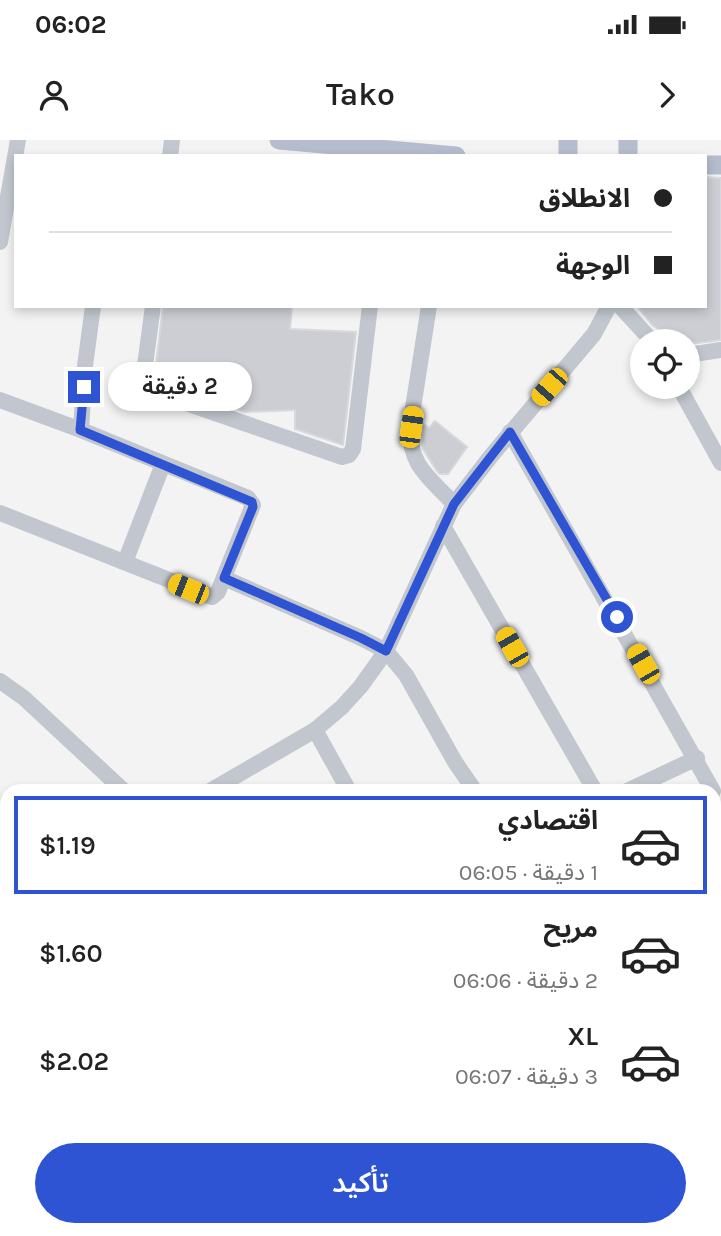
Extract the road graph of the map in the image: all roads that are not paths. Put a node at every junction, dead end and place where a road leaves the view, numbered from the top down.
1 (279, 140) edge
2 (392, 153) edge
3 (413, 154) edge
4 (14, 172) edge
5 (6, 235) edge
6 (93, 308) edge
7 (153, 308) edge
8 (370, 308) edge
9 (429, 308) edge
10 (608, 308) edge
11 (622, 308) edge
12 (641, 329) edge
13 (721, 350) edge
14 (700, 353) edge
15 (686, 399) edge
16 (0, 400) edge
17 (80, 430) junction
18 (510, 432) junction
19 (721, 463) edge
20 (163, 464) junction
21 (454, 504) junction
22 (0, 513) edge
23 (443, 526) junction
24 (125, 562) junction
25 (224, 578) junction
26 (386, 651) junction
27 (0, 681) edge
28 (315, 730) junction
29 (697, 758) junction
30 (116, 784) edge
31 (223, 784) edge
32 (345, 784) edge
33 (470, 784) edge
34 (591, 784) edge
35 (641, 784) edge
36 (710, 784) edge

1 - 2 main road
2 - 3 main road
4 - 5 street
6 - 17 street
7 - 8 street
9 - 21 street
10 - 18 street
11 - 12 street
13 - 14 street
15 - 19 street
16 - 17 street
17 - 20 street
18 - 21 street
18 - 29 street
20 - 24 street
20 - 25 street
21 - 23 street
22 - 24 street
23 - 26 street
23 - 34 street
24 - 25 street
25 - 26 street
26 - 28 street
26 - 33 street
27 - 30 street
28 - 31 street
28 - 32 street
29 - 35 street
29 - 36 street

